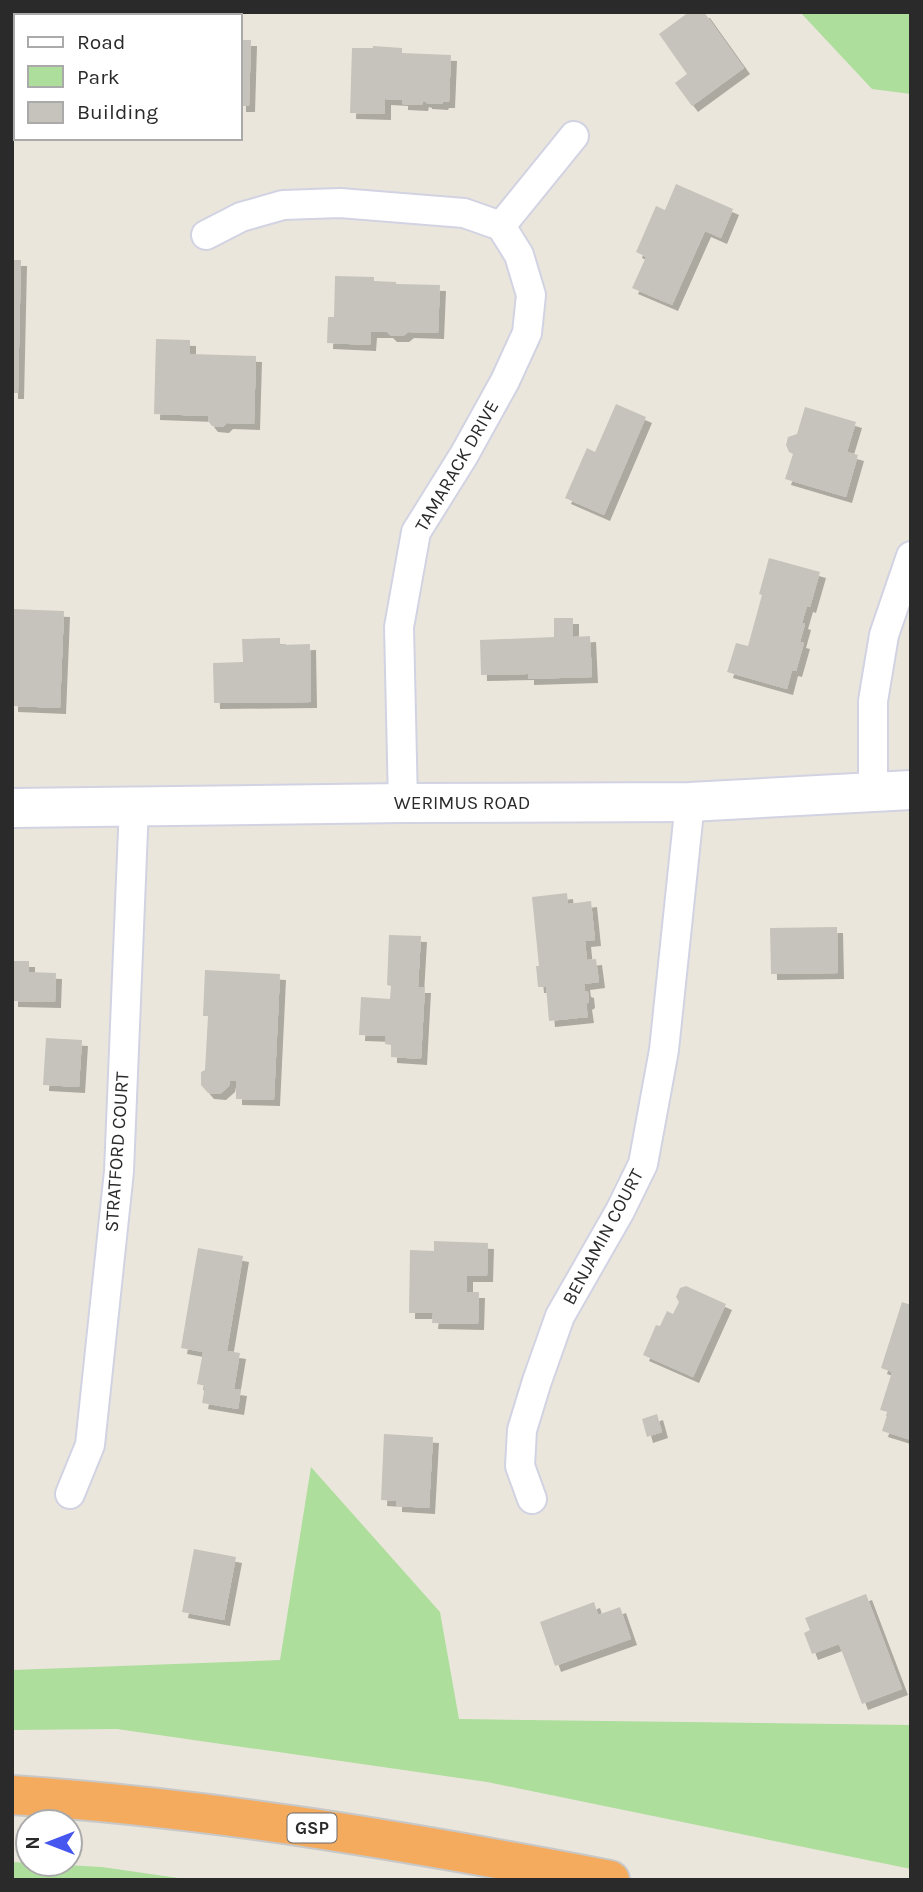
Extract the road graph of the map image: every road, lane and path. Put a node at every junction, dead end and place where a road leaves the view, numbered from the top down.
1 (574, 136) dead end
2 (501, 226) junction
3 (206, 235) dead end
4 (911, 556) edge
5 (911, 790) edge
6 (873, 791) junction
7 (403, 803) junction
8 (690, 803) junction
9 (134, 806) junction
10 (12, 808) edge
11 (70, 1494) dead end
12 (531, 1499) dead end
13 (12, 1795) edge
14 (610, 1880) edge

1 - 2 street
2 - 3 street
2 - 7 street, TAMARACK DRIVE
4 - 6 street
5 - 6 main road, WERIMUS ROAD
6 - 8 main road, WERIMUS ROAD
7 - 8 main road, WERIMUS ROAD
7 - 9 main road, WERIMUS ROAD
8 - 12 street, BENJAMIN COURT
9 - 10 main road, WERIMUS ROAD
9 - 11 street, STRATFORD COURT
13 - 14 highway, GSP

